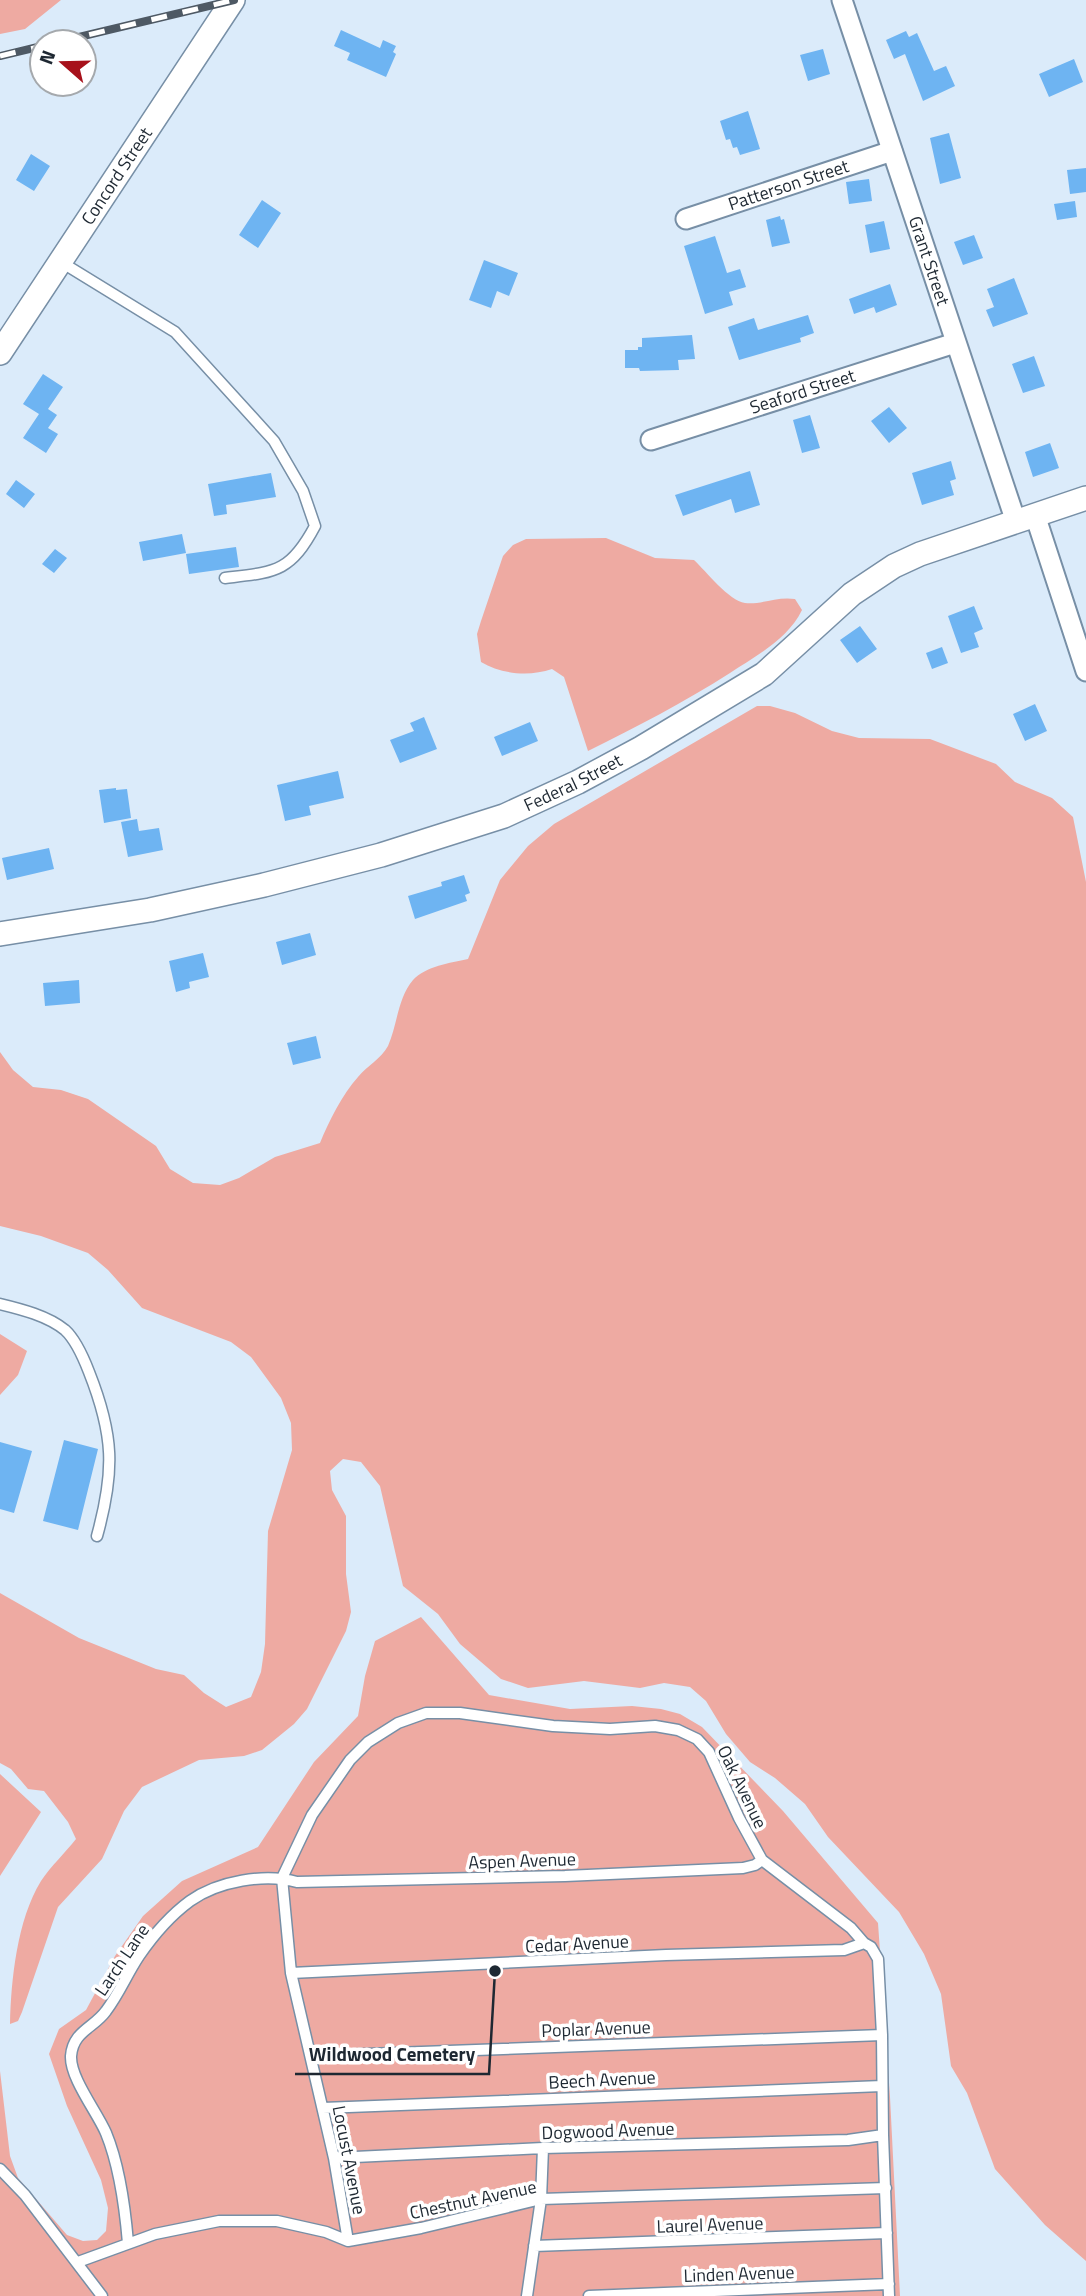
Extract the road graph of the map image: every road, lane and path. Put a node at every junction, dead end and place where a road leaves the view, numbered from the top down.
1 (233, 0) edge
2 (842, 0) edge
3 (892, 151) junction
4 (686, 219) dead end
5 (61, 262) junction
6 (955, 343) junction
7 (0, 353) edge
8 (651, 440) dead end
9 (1086, 498) edge
10 (1025, 519) junction
11 (225, 578) dead end
12 (1086, 671) edge
13 (0, 934) edge
14 (0, 1304) edge
15 (97, 1536) dead end
16 (762, 1860) junction
17 (282, 1878) junction
18 (864, 1943) junction
19 (292, 1973) junction
20 (882, 2035) junction
21 (312, 2056) junction
22 (883, 2086) junction
23 (323, 2108) junction
24 (883, 2135) junction
25 (543, 2148) junction
26 (334, 2158) junction
27 (0, 2169) edge
28 (886, 2188) junction
29 (541, 2199) junction
30 (887, 2233) junction
31 (348, 2241) junction
32 (128, 2243) junction
33 (534, 2246) junction
34 (78, 2262) junction
35 (889, 2284) junction
36 (103, 2296) edge
37 (527, 2296) edge
38 (589, 2296) edge
39 (889, 2296) edge

1 - 5 street, Concord Street
2 - 3 street, Grant Street
3 - 4 street, Patterson Street
3 - 6 street, Grant Street
5 - 7 street, Concord Street
5 - 11 lane
6 - 8 street, Seaford Street
6 - 10 street, Grant Street
9 - 10 street, Federal Street
10 - 12 street, Grant Street
10 - 13 street, Federal Street
14 - 15 lane
16 - 17 lane, Aspen Avenue
16 - 17 lane, Oak Avenue
16 - 18 lane, Oak Avenue
17 - 19 lane, Locust Avenue
17 - 32 lane, Larch Lane
18 - 19 lane, Cedar Avenue
18 - 20 lane, Oak Avenue
19 - 21 lane, Locust Avenue
20 - 21 lane, Poplar Avenue
20 - 22 lane, Oak Avenue
21 - 23 lane, Locust Avenue
22 - 23 lane, Beech Avenue
22 - 24 lane, Oak Avenue
23 - 26 lane, Locust Avenue
24 - 25 lane, Dogwood Avenue
24 - 28 lane, Oak Avenue
25 - 26 lane, Dogwood Avenue
25 - 29 lane
26 - 31 lane, Locust Avenue
27 - 34 lane
28 - 29 lane, Chestnut Avenue
28 - 30 lane, Oak Avenue
29 - 31 lane, Chestnut Avenue
29 - 33 lane
30 - 33 lane, Laurel Avenue
30 - 35 lane, Oak Avenue
31 - 32 lane, Chestnut Avenue
32 - 34 lane, Chestnut Avenue
33 - 37 lane
34 - 36 lane
35 - 38 lane, Linden Avenue
35 - 39 lane, Oak Avenue

